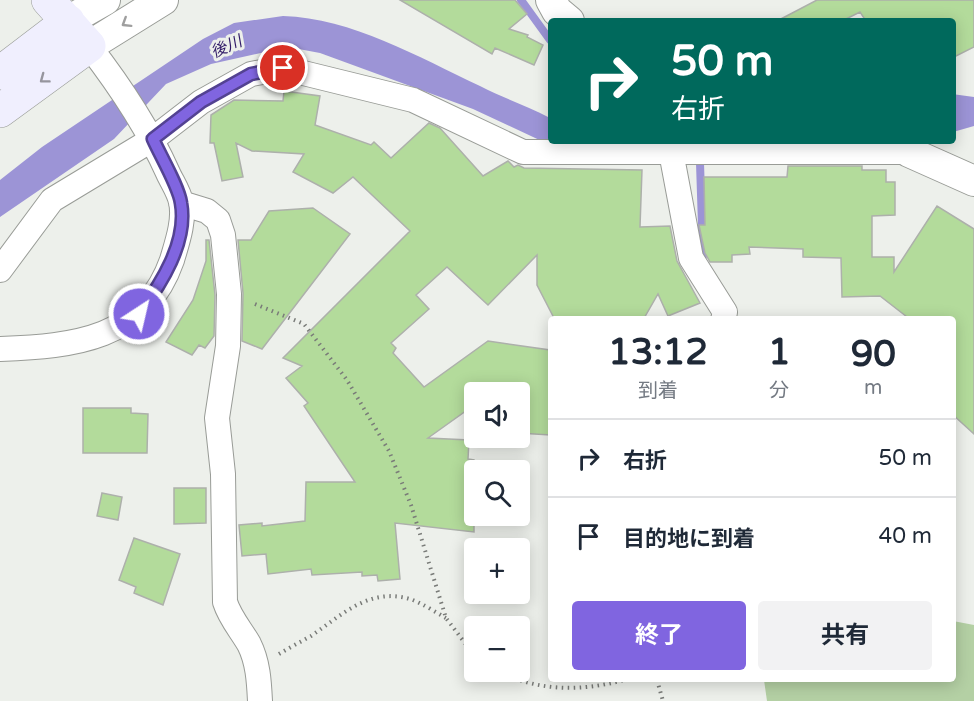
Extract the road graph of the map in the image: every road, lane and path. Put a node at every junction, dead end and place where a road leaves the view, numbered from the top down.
1 (105, 0) edge
2 (162, 0) edge
3 (551, 0) edge
4 (58, 10) edge
5 (565, 18) edge
6 (89, 46) junction
7 (0, 73) edge
8 (0, 111) edge
9 (150, 133) junction
10 (901, 146) edge
11 (671, 152) junction
12 (974, 181) edge
13 (182, 202) junction
14 (0, 270) edge
15 (229, 294) junction
16 (724, 316) edge
17 (0, 349) edge
18 (446, 618) junction
19 (464, 645) edge
20 (257, 666) junction
21 (521, 682) edge
22 (613, 682) edge
23 (658, 682) edge
24 (260, 701) edge
25 (663, 701) edge

1 - 4 street
2 -> 6 street
3 - 5 street
4 - 6 main road
4 - 7 main road
6 -> 8 main road
6 - 9 street
9 - 11 street
9 - 13 street
9 - 14 street
10 - 11 street
10 - 12 street
11 - 16 street
13 - 15 street
13 - 17 street
15 - 18 path
15 - 20 street
18 - 19 path
18 - 20 path
20 - 24 street
21 - 22 path
23 - 25 path

